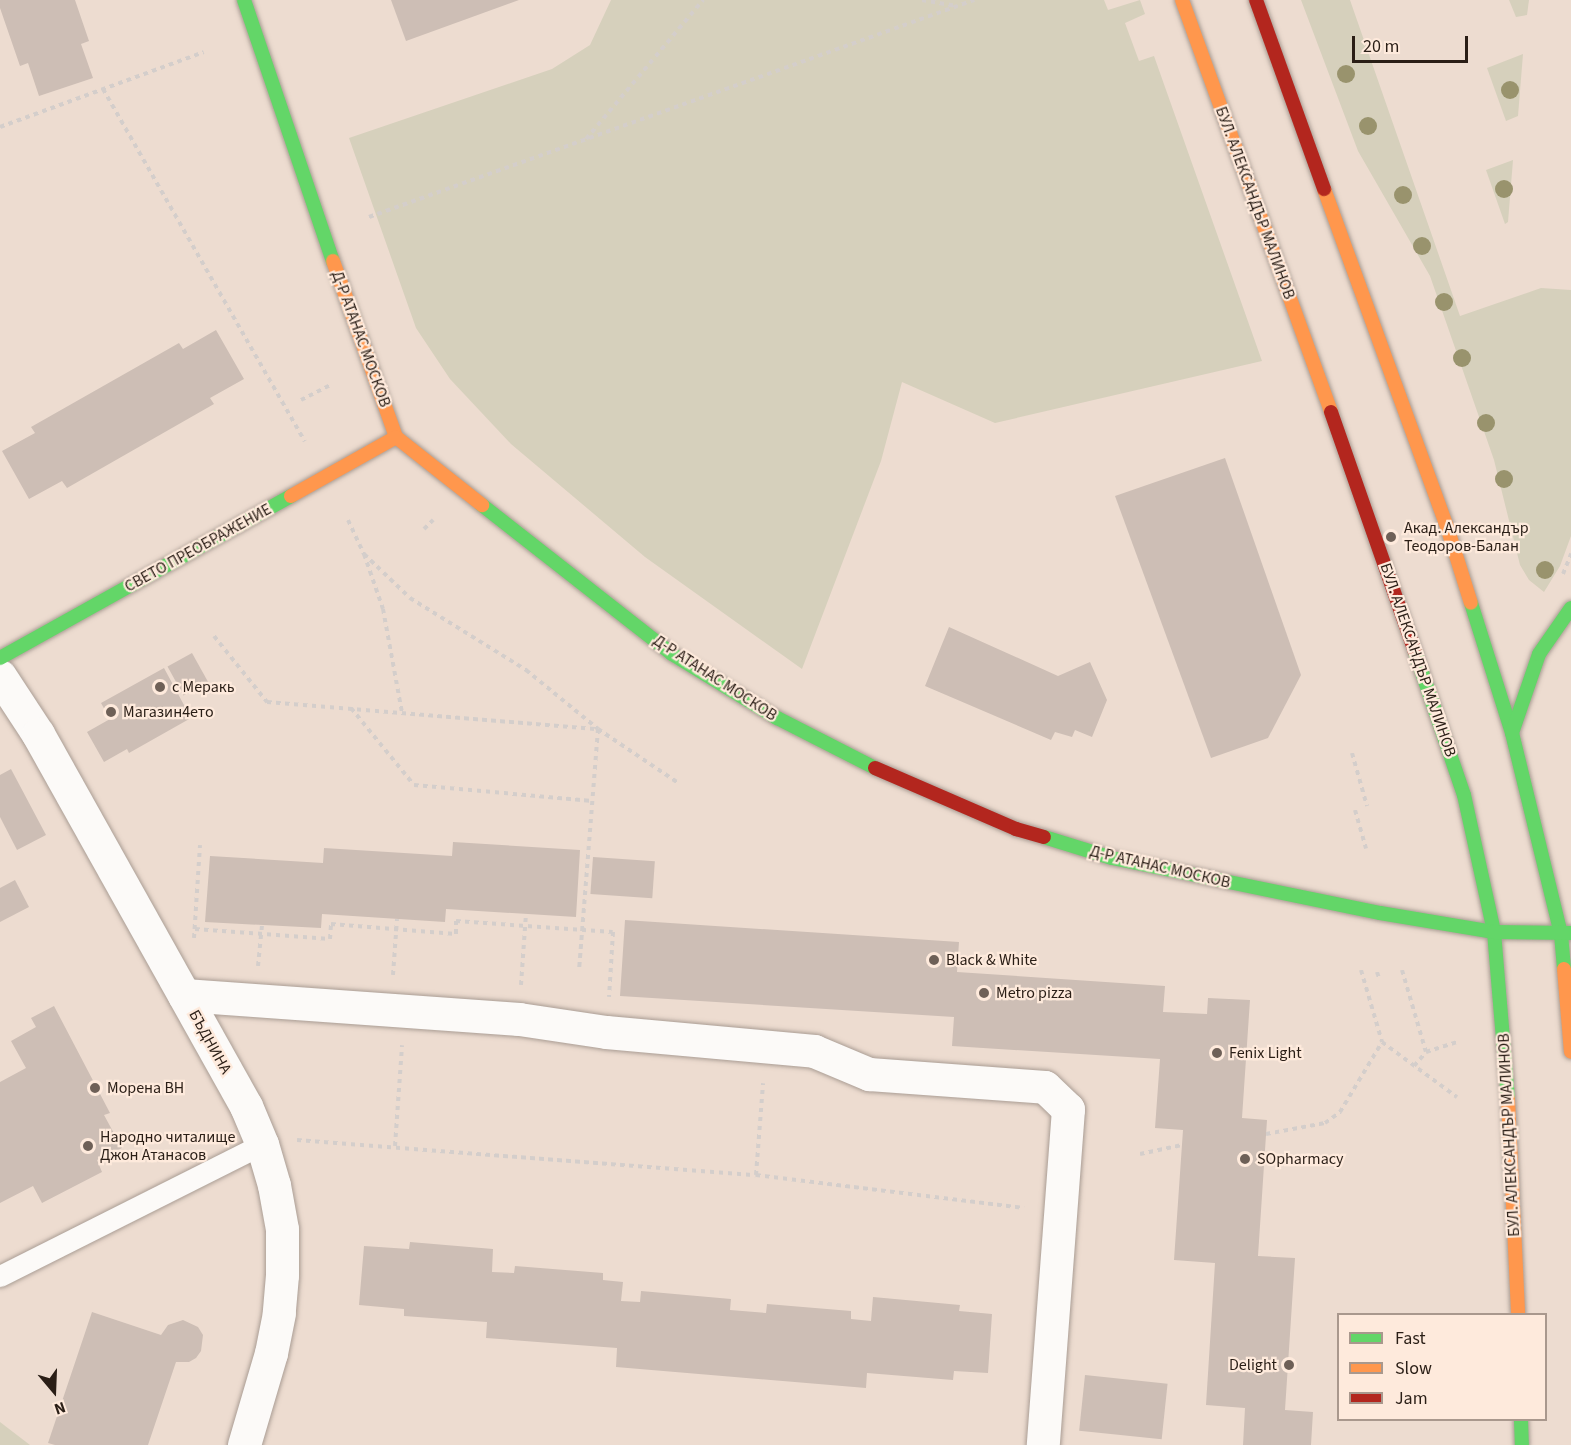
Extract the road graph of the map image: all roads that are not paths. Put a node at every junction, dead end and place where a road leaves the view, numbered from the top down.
1 (244, 0) edge
2 (1182, 0) edge
3 (1256, 0) edge
4 (396, 437) junction
5 (1571, 608) edge
6 (0, 658) edge
7 (0, 676) edge
8 (1512, 733) junction
9 (1494, 932) junction
10 (1566, 934) edge
11 (184, 995) junction
12 (1571, 1052) edge
13 (262, 1144) junction
14 (0, 1276) edge
15 (1518, 1313) edge
16 (1521, 1421) edge
17 (244, 1445) edge
18 (1043, 1445) edge
19 (1522, 1445) edge

1 - 4 main road, Д-Р АТАНАС МОСКОВ
2 - 9 main road, БУЛ. АЛЕКСАНДЪР МАЛИНОВ
3 - 8 main road
4 - 6 main road, СВЕТО ПРЕОБРАЖЕНИЕ
4 - 9 main road, Д-Р АТАНАС МОСКОВ
5 - 8 main road
7 - 11 street, БЪДНИНА
8 - 10 main road
9 - 10 main road, Д-Р АТАНАС МОСКОВ
9 - 15 main road, БУЛ. АЛЕКСАНДЪР МАЛИНОВ
10 - 12 main road
11 - 13 street, БЪДНИНА
11 - 18 street
13 - 14 lane
13 - 17 street, БЪДНИНА
16 - 19 main road

